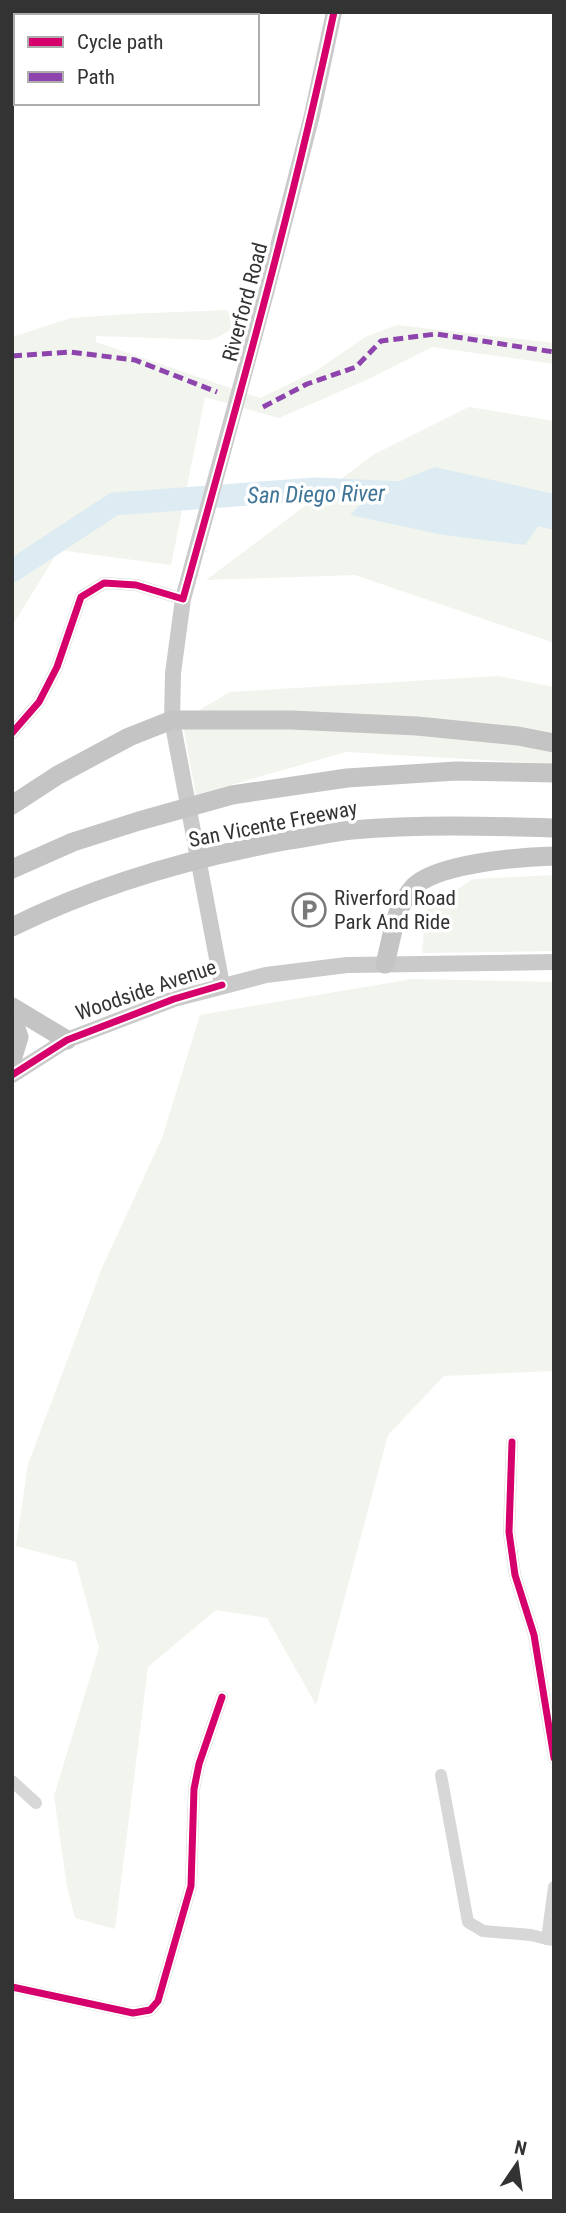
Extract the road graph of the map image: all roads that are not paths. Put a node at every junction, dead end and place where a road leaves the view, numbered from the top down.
1 (334, 12) edge
2 (183, 599) junction
3 (172, 720) junction
4 (12, 733) edge
5 (554, 743) edge
6 (554, 773) edge
7 (12, 805) edge
8 (554, 828) edge
9 (554, 856) edge
10 (12, 869) edge
11 (12, 927) edge
12 (554, 961) edge
13 (385, 964) junction
14 (222, 985) junction
15 (12, 1007) edge
16 (12, 1017) edge
17 (67, 1040) junction
18 (12, 1060) edge
19 (12, 1075) edge
20 (512, 1442) dead end
21 (222, 1697) dead end
22 (554, 1758) edge
23 (441, 1775) dead end
24 (12, 1781) edge
25 (36, 1803) dead end
26 (554, 1887) edge
27 (550, 1940) edge
28 (12, 1987) edge

1 - 2 main road, Riverford Road
2 - 3 main road, Riverford Road
2 - 4 street
3 - 5 highway
3 - 7 highway
3 - 14 main road, Riverford Road
6 - 10 highway, San Vicente Freeway
8 - 11 highway, San Vicente Freeway
9 - 13 highway
12 - 13 main road, Woodside Avenue
13 - 14 main road, Woodside Avenue
14 - 17 main road, Woodside Avenue
15 - 17 highway
16 - 18 highway
17 - 19 main road, Woodside Avenue
20 - 22 street
21 - 28 street
23 - 27 street
24 - 25 street
26 - 27 street

